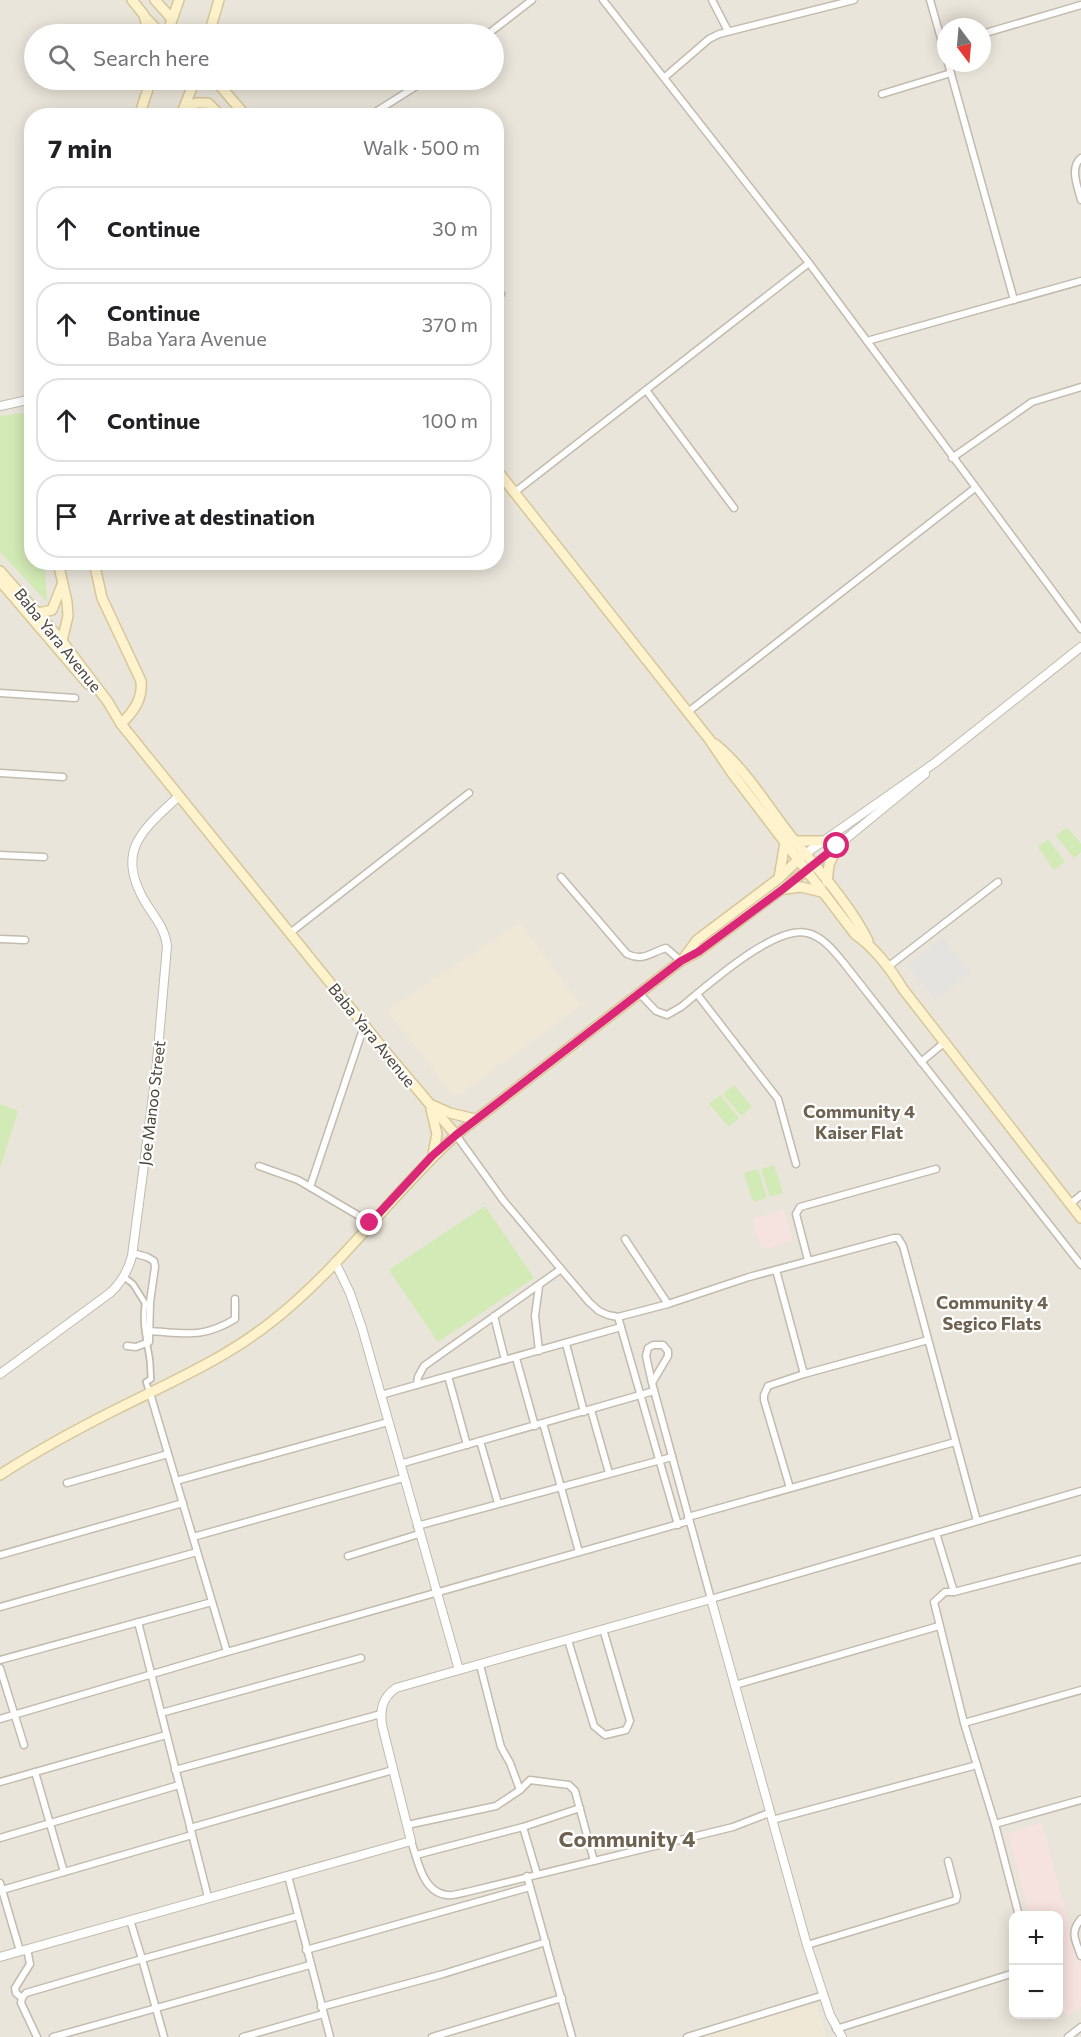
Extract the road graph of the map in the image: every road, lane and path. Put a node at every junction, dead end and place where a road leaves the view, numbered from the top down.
1 (132, 0) edge
2 (155, 0) edge
3 (179, 0) edge
4 (219, 0) edge
5 (532, 0) edge
6 (603, 0) edge
7 (712, 0) edge
8 (854, 0) edge
9 (930, 0) edge
10 (1081, 4) edge
11 (144, 15) junction
12 (172, 19) junction
13 (937, 21) edge
14 (146, 24) edge
15 (152, 24) edge
16 (170, 24) edge
17 (212, 24) edge
18 (501, 24) edge
19 (728, 31) junction
20 (991, 31) edge
21 (951, 73) joint
22 (665, 77) junction
23 (148, 90) edge
24 (191, 90) edge
25 (226, 90) edge
26 (410, 90) edge
27 (882, 94) dead end
28 (142, 108) edge
29 (185, 108) edge
30 (190, 108) edge
31 (213, 108) edge
32 (240, 108) edge
33 (382, 108) edge
34 (1081, 158) edge
35 (1081, 200) edge
36 (809, 263) junction
37 (1081, 282) edge
38 (1014, 300) junction
39 (867, 341) junction
40 (1081, 387) edge
41 (645, 390) junction
42 (24, 401) edge
43 (0, 406) edge
44 (952, 458) junction
45 (504, 479) edge
46 (975, 488) junction
47 (515, 492) junction
48 (734, 508) dead end
49 (0, 570) edge
50 (59, 570) edge
51 (96, 570) edge
52 (0, 581) edge
53 (62, 585) junction
54 (38, 613) junction
55 (1081, 629) edge
56 (61, 645) junction
57 (1081, 647) edge
58 (0, 693) edge
59 (75, 698) dead end
60 (688, 712) junction
61 (121, 724) junction
62 (936, 762) junction
63 (0, 773) edge
64 (63, 777) dead end
65 (470, 793) dead end
66 (179, 796) junction
67 (790, 841) junction
68 (822, 841) junction
69 (837, 846) junction
70 (0, 855) edge
71 (44, 857) dead end
72 (802, 857) junction
73 (810, 868) junction
74 (561, 877) dead end
75 (778, 879) junction
76 (827, 882) junction
77 (998, 882) dead end
78 (783, 889) junction
79 (823, 892) junction
80 (290, 933) junction
81 (0, 939) edge
82 (25, 940) dead end
83 (869, 944) junction
84 (681, 961) junction
85 (889, 966) junction
86 (639, 993) junction
87 (697, 994) junction
88 (364, 1026) junction
89 (945, 1042) junction
90 (921, 1062) junction
91 (427, 1102) junction
92 (475, 1119) junction
93 (456, 1135) junction
94 (432, 1156) junction
95 (796, 1164) dead end
96 (259, 1166) dead end
97 (936, 1169) dead end
98 (310, 1186) junction
99 (1081, 1195) edge
100 (1070, 1204) junction
101 (1081, 1218) edge
102 (370, 1223) junction
103 (625, 1239) dead end
104 (133, 1254) junction
105 (808, 1260) junction
106 (335, 1262) junction
107 (1081, 1265) edge
108 (561, 1269) junction
109 (776, 1270) junction
110 (124, 1277) junction
111 (539, 1286) junction
112 (235, 1299) dead end
113 (668, 1304) junction
114 (494, 1316) junction
115 (618, 1317) junction
116 (621, 1327) junction
117 (149, 1331) junction
118 (928, 1340) junction
119 (146, 1344) junction
120 (566, 1344) junction
121 (127, 1346) dead end
122 (539, 1351) junction
123 (516, 1358) junction
124 (505, 1360) junction
125 (0, 1374) edge
126 (804, 1374) junction
127 (448, 1376) junction
128 (652, 1383) junction
129 (417, 1385) junction
130 (654, 1391) junction
131 (150, 1393) junction
132 (381, 1395) junction
133 (642, 1395) junction
134 (588, 1411) junction
135 (388, 1422) junction
136 (543, 1423) junction
137 (535, 1426) junction
138 (480, 1441) junction
139 (955, 1442) junction
140 (467, 1445) junction
141 (168, 1454) junction
142 (672, 1456) junction
143 (660, 1460) junction
144 (400, 1464) junction
145 (1, 1473) edge
146 (609, 1473) junction
147 (404, 1478) junction
148 (176, 1481) junction
149 (67, 1484) dead end
150 (561, 1486) junction
151 (790, 1488) junction
152 (1081, 1491) edge
153 (183, 1503) junction
154 (498, 1503) junction
155 (688, 1519) junction
156 (977, 1521) junction
157 (678, 1525) junction
158 (418, 1530) junction
159 (936, 1533) junction
160 (193, 1537) junction
161 (197, 1552) junction
162 (579, 1552) junction
163 (0, 1554) edge
164 (348, 1556) dead end
165 (1081, 1558) edge
166 (954, 1592) junction
167 (436, 1593) junction
168 (711, 1599) junction
169 (212, 1602) junction
170 (0, 1607) edge
171 (138, 1622) junction
172 (939, 1626) junction
173 (603, 1629) junction
174 (568, 1640) junction
175 (227, 1652) junction
176 (361, 1658) dead end
177 (0, 1660) edge
178 (480, 1665) junction
179 (0, 1668) edge
180 (459, 1670) junction
181 (151, 1675) junction
182 (735, 1685) junction
183 (1081, 1690) edge
184 (161, 1713) junction
185 (381, 1714) junction
186 (15, 1715) junction
187 (0, 1719) edge
188 (964, 1723) junction
189 (166, 1735) junction
190 (24, 1745) dead end
191 (977, 1765) junction
192 (176, 1770) junction
193 (393, 1770) junction
194 (34, 1773) junction
195 (0, 1782) edge
196 (179, 1785) junction
197 (520, 1790) junction
198 (1081, 1800) edge
199 (580, 1808) junction
200 (770, 1816) junction
201 (50, 1823) junction
202 (995, 1824) junction
203 (407, 1825) junction
204 (523, 1827) junction
205 (191, 1831) junction
206 (0, 1838) edge
207 (411, 1841) junction
208 (416, 1855) junction
209 (594, 1861) junction
210 (948, 1861) dead end
211 (64, 1872) junction
212 (537, 1874) junction
213 (288, 1876) junction
214 (527, 1876) junction
215 (1, 1887) edge
216 (530, 1887) junction
217 (208, 1898) junction
218 (1018, 1911) edge
219 (298, 1916) junction
220 (130, 1920) junction
221 (1081, 1920) edge
222 (546, 1942) junction
223 (807, 1945) junction
224 (24, 1950) junction
225 (306, 1950) junction
226 (1081, 1956) edge
227 (0, 1957) edge
228 (142, 1959) junction
229 (310, 1965) junction
230 (1009, 1975) edge
231 (824, 1995) junction
232 (22, 1998) junction
233 (562, 1998) junction
234 (157, 2008) junction
235 (322, 2010) junction
236 (1081, 2027) edge
237 (836, 2029) junction
238 (35, 2037) edge
239 (53, 2037) edge
240 (164, 2037) edge
241 (243, 2037) edge
242 (330, 2037) edge
243 (432, 2037) edge
244 (572, 2037) edge
245 (687, 2037) edge
246 (842, 2037) edge
247 (1068, 2037) edge

1 - 11 main road
2 - 12 main road
3 - 12 main road
4 - 17 main road
5 - 18 street
6 - 22 street
7 - 19 street
8 - 19 street
9 - 13 street
10 - 20 street
11 - 14 main road
11 - 15 main road
12 - 16 main road
19 - 22 street
21 - 27 street
21 - 38 street
22 - 36 street
23 - 28 main road
24 - 29 main road
25 - 32 main road
26 - 33 street
30 - 31 main road
34 - 35 street
36 - 39 street
36 - 41 street
37 - 38 street
38 - 39 street
39 - 44 street
40 - 44 street
41 - 47 street
41 - 48 street
42 - 43 street
44 - 46 street
45 - 47 main road
46 - 55 street
46 - 60 street
47 - 60 main road
49 - 54 main road, Baba Yara Avenue
50 - 53 main road
51 - 61 main road
52 - 56 main road, Baba Yara Avenue
53 - 54 main road
53 - 56 main road
54 - 56 main road, Baba Yara Avenue
56 - 61 main road, Baba Yara Avenue
57 - 62 street
58 - 59 street
60 - 67 main road
61 - 66 main road, Baba Yara Avenue
62 - 68 street
62 - 69 street
63 - 64 street
65 - 80 street
66 - 80 main road, Baba Yara Avenue
66 - 104 street, Joe Manoo Street
67 - 68 main road
67 - 72 main road
67 - 75 main road
68 - 72 street
69 - 73 street
69 - 76 main road
70 - 71 street
72 - 73 main road
72 - 75 main road
73 - 76 main road
73 - 78 main road
73 - 79 main road
74 - 84 street
75 - 84 main road
76 - 83 main road
77 - 85 street
78 - 79 main road
78 - 84 main road
79 - 83 main road
80 - 88 main road, Baba Yara Avenue
81 - 82 street
83 - 85 main road
84 - 86 main road
85 - 89 main road
86 - 87 street
86 - 92 main road
87 - 90 street
87 - 95 street
88 - 91 main road, Baba Yara Avenue
88 - 98 street
89 - 90 street
89 - 100 main road
90 - 107 street
91 - 92 main road
91 - 93 main road, Baba Yara Avenue
91 - 94 main road
92 - 93 main road
93 - 94 main road
93 - 108 street
94 - 102 main road
96 - 98 street
97 - 105 street
98 - 102 street
99 - 100 street
100 - 101 main road
102 - 106 main road
103 - 113 street
104 - 110 street, Joe Manoo Street
104 - 117 street
105 - 109 street
105 - 118 street
106 - 131 main road
106 - 132 street
108 - 111 street
108 - 115 street
109 - 113 street
109 - 126 street
110 - 119 street
110 - 125 street, Joe Manoo Street
111 - 114 street
111 - 122 street
112 - 117 street
113 - 115 street
114 - 124 street
114 - 129 street
115 - 116 street
116 - 120 street
116 - 133 street
117 - 119 street
118 - 126 street
118 - 139 street
119 - 121 street
119 - 131 street
120 - 122 street
120 - 134 street
122 - 123 street
123 - 124 street
123 - 137 street
124 - 127 street
126 - 151 street
127 - 129 street
127 - 140 street
128 - 128 street
128 - 130 street
129 - 132 street
130 - 133 street
130 - 142 street
131 - 141 street
131 - 145 main road
132 - 135 street
133 - 134 street
133 - 143 street
134 - 136 street
134 - 146 street
135 - 144 street
135 - 148 street
136 - 137 street
136 - 150 street
137 - 138 street
138 - 140 street
138 - 154 street
139 - 151 street
139 - 156 street
140 - 144 street
141 - 148 street
141 - 149 street
142 - 143 street
142 - 155 street
143 - 146 street
143 - 157 street
144 - 147 street
146 - 150 street
147 - 158 street
147 - 160 street
148 - 153 street
150 - 154 street
150 - 162 street
151 - 155 street
152 - 156 street
153 - 160 street
153 - 163 street
154 - 158 street
155 - 157 street
155 - 168 street
156 - 159 street
157 - 162 street
158 - 164 street
158 - 167 street
159 - 166 street
159 - 168 street
160 - 161 street
161 - 169 street
161 - 170 street
162 - 167 street
165 - 166 street
166 - 172 street
167 - 175 street
167 - 180 street
168 - 173 street
168 - 182 street
169 - 171 street
169 - 175 street
171 - 177 street
171 - 181 street
172 - 182 street
172 - 188 street
173 - 174 street
173 - 174 street
174 - 178 street
175 - 181 street
176 - 184 street
178 - 180 street
178 - 197 street
179 - 186 street
180 - 185 street
181 - 184 street
181 - 186 street
182 - 200 street
183 - 188 street
184 - 189 street
185 - 192 street
185 - 193 street
186 - 187 street
186 - 190 street
188 - 191 street
189 - 192 street
189 - 194 street
191 - 200 street
191 - 202 street
192 - 196 street
193 - 203 street
193 - 205 street
194 - 195 street
194 - 201 street
196 - 201 street
196 - 205 street
197 - 199 street
197 - 203 street
198 - 202 street
199 - 204 street
199 - 209 street
200 - 209 street
200 - 223 street
201 - 206 street
201 - 211 street
202 - 218 street
203 - 207 street
204 - 208 street
204 - 212 street
205 - 211 street
205 - 217 street
207 - 208 street
207 - 213 street
208 - 214 street
209 - 212 street
210 - 223 street
211 - 215 street
212 - 214 street
213 - 217 street
213 - 219 street
214 - 216 street
215 - 224 street
216 - 222 street
216 - 225 street
217 - 220 street
219 - 225 street
219 - 228 street
220 - 224 street
220 - 228 street
221 - 226 street
222 - 233 street
222 - 235 street
223 - 231 street
224 - 227 street
224 - 232 street
225 - 229 street
228 - 232 street
228 - 234 street
229 - 234 street
229 - 235 street
230 - 237 street
231 - 237 street
231 - 245 street
232 - 238 street
233 - 243 street
233 - 244 street
234 - 239 street
234 - 240 street
235 - 241 street
235 - 242 street
236 - 247 street
237 - 246 street

